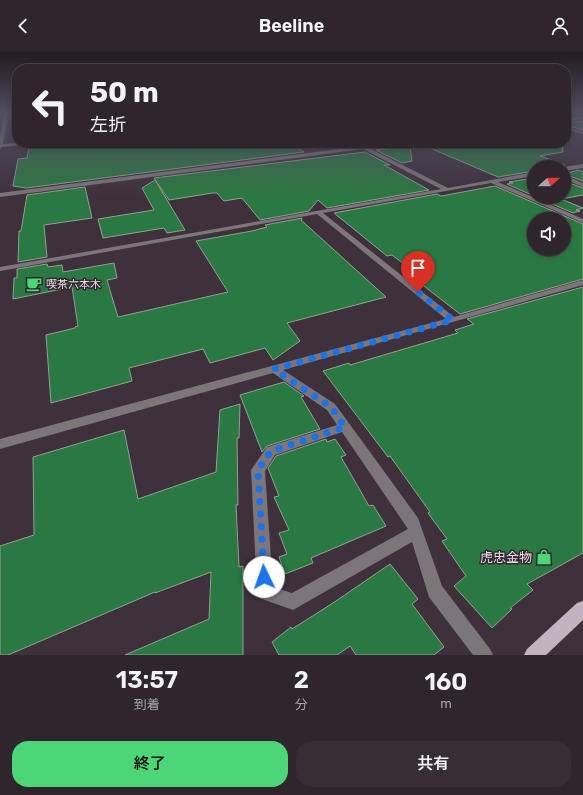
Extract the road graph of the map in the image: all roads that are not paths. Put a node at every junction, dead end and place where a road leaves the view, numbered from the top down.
1 (12, 145) edge
2 (0, 147) edge
3 (357, 148) edge
4 (367, 148) edge
5 (583, 166) edge
6 (571, 168) edge
7 (527, 175) edge
8 (571, 180) edge
9 (493, 182) junction
10 (583, 185) edge
11 (448, 190) junction
12 (0, 195) edge
13 (319, 213) junction
14 (583, 221) edge
15 (0, 269) edge
16 (583, 282) edge
17 (453, 320) junction
18 (274, 369) junction
19 (345, 427) junction
20 (0, 444) edge
21 (416, 532) junction
22 (583, 609) edge
23 (484, 655) edge
24 (532, 655) edge

1 - 2 street
3 - 12 street
4 - 11 street
5 - 6 street
7 - 9 street
8 - 10 street
9 - 11 street
9 - 14 street
11 - 13 street
13 - 15 street
13 - 17 street
16 - 17 street
17 - 18 street
18 - 19 street
18 - 20 street
19 - 21 street
19 - 21 street
21 - 23 street
22 - 24 main road

